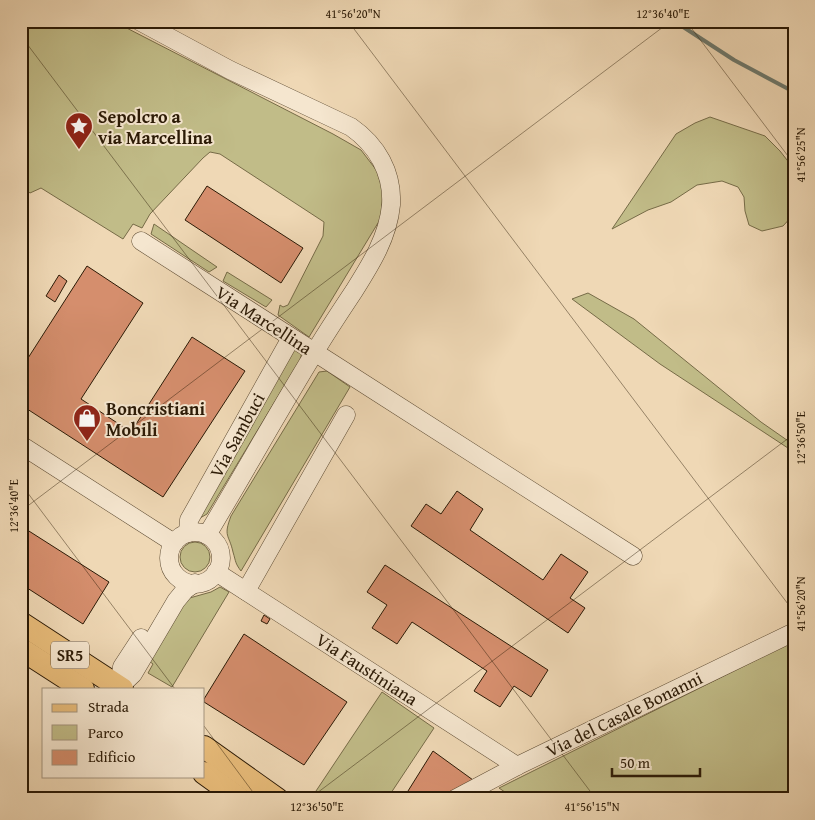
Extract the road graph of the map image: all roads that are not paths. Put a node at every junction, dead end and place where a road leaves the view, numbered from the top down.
1 (139, 21) edge
2 (141, 241) dead end
3 (291, 338) junction
4 (314, 353) junction
5 (346, 415) dead end
6 (21, 445) edge
7 (188, 533) junction
8 (207, 535) junction
9 (174, 543) junction
10 (633, 556) dead end
11 (172, 569) junction
12 (216, 572) junction
13 (195, 584) junction
14 (246, 591) junction
15 (21, 623) edge
16 (794, 632) edge
17 (21, 649) edge
18 (81, 688) edge
19 (119, 688) edge
20 (205, 748) edge
21 (517, 766) junction
22 (205, 774) edge
23 (240, 799) edge
24 (276, 799) edge
25 (455, 799) edge

1 - 4 street, Via Sambuci
2 - 3 street, Via Marcellina
3 - 4 street, Via Marcellina
3 - 7 street, Via Sambuci
4 - 8 street, Via Sambuci
4 - 10 street, Via Marcellina
5 - 14 street
6 - 9 street
7 - 8 street
7 - 9 street
8 - 12 street
9 - 11 street
11 - 13 street
11 - 19 street
12 - 13 street
12 - 14 street, Via Faustiniana
13 - 19 street
14 - 21 street, Via Faustiniana
15 - 19 main road, SR5
16 - 21 street, Via del Casale Bonanni
17 - 18 main road
20 - 24 main road
21 - 25 street, Via del Casale Bonanni
22 - 23 main road

